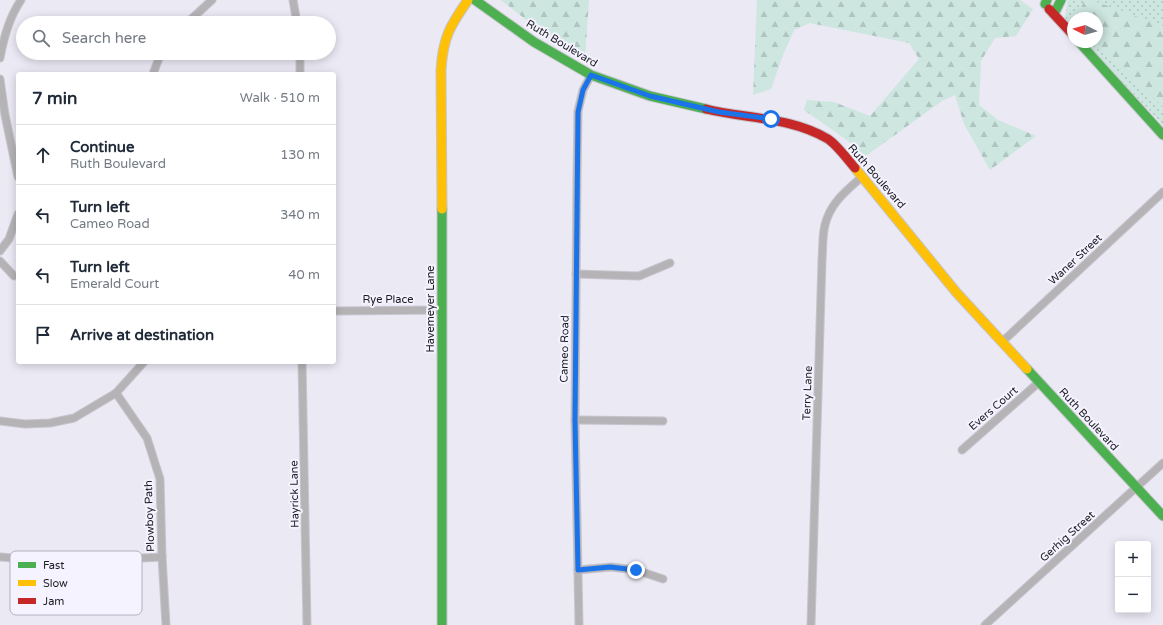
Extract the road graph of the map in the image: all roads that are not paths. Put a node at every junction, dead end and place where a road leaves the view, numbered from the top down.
1 (21, 0) edge
2 (212, 0) edge
3 (293, 0) edge
4 (468, 0) edge
5 (475, 0) edge
6 (1061, 0) edge
7 (1044, 1) edge
8 (1054, 14) junction
9 (195, 16) edge
10 (296, 16) edge
11 (1067, 28) edge
12 (1084, 48) edge
13 (0, 58) edge
14 (158, 60) edge
15 (300, 60) edge
16 (154, 72) edge
17 (300, 72) edge
18 (591, 75) junction
19 (0, 79) edge
20 (1163, 135) edge
21 (16, 167) edge
22 (863, 176) junction
23 (1163, 192) edge
24 (16, 220) edge
25 (0, 251) edge
26 (0, 261) edge
27 (670, 263) dead end
28 (576, 274) junction
29 (14, 276) dead end
30 (442, 310) junction
31 (336, 311) edge
32 (1002, 342) junction
33 (142, 364) edge
34 (302, 364) edge
35 (1038, 383) junction
36 (116, 392) junction
37 (0, 420) edge
38 (575, 420) junction
39 (663, 421) dead end
40 (962, 450) dead end
41 (1163, 463) edge
42 (1137, 487) junction
43 (1163, 516) edge
44 (0, 557) edge
45 (162, 557) junction
46 (10, 558) edge
47 (142, 558) edge
48 (578, 570) junction
49 (663, 579) dead end
50 (166, 625) edge
51 (307, 625) edge
52 (442, 625) edge
53 (579, 625) edge
54 (812, 625) edge
55 (985, 625) edge

1 - 13 street
2 - 9 street
3 - 10 street
4 - 30 main road, Havemeyer Lane
5 - 18 main road, Ruth Boulevard
6 - 8 main road
7 - 8 main road
8 - 11 main road
12 - 20 main road
14 - 16 street
15 - 17 street
18 - 22 main road, Ruth Boulevard
18 - 28 street, Cameo Road
19 - 21 street
22 - 32 main road, Ruth Boulevard
22 - 54 street, Terry Lane
23 - 32 street, Waner Street
24 - 25 street
26 - 29 street
27 - 28 street
28 - 38 street, Cameo Road
30 - 31 street, Rye Place
30 - 52 main road, Havemeyer Lane
32 - 35 main road, Ruth Boulevard
33 - 36 street
34 - 51 street, Hayrick Lane
35 - 40 street, Evers Court
35 - 42 main road, Ruth Boulevard
36 - 37 street
36 - 45 street, Plowboy Path
38 - 39 street
38 - 48 street, Cameo Road
41 - 42 street, Gerhig Street
42 - 43 main road, Ruth Boulevard
42 - 55 street, Gerhig Street
44 - 46 street
45 - 47 street
45 - 50 street, Plowboy Path
48 - 49 street
48 - 53 street, Cameo Road

